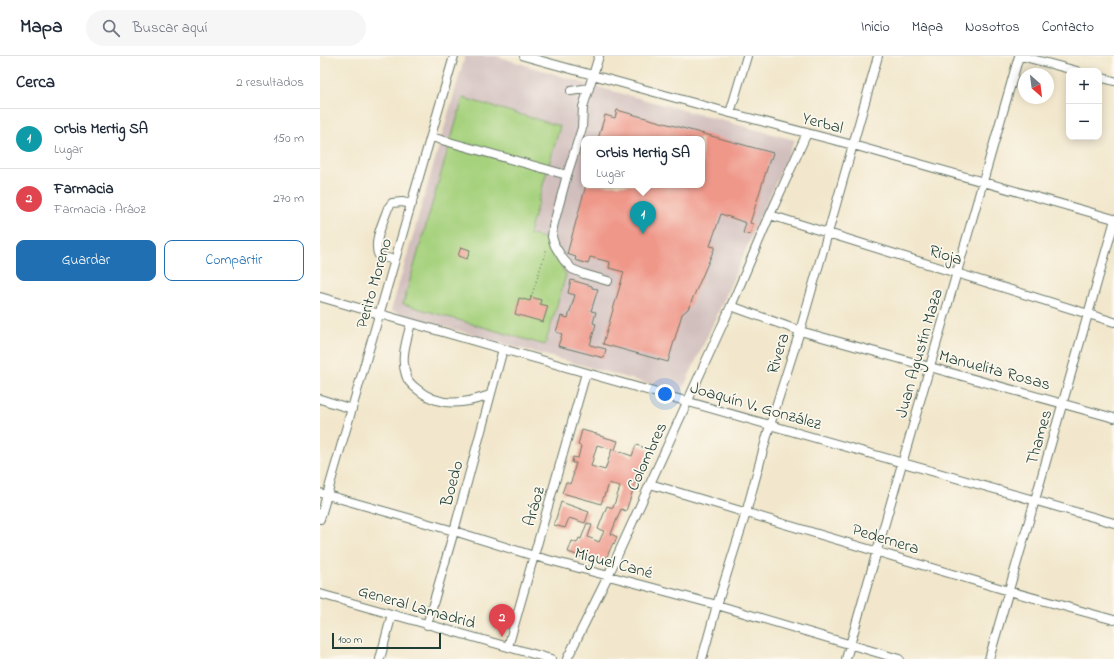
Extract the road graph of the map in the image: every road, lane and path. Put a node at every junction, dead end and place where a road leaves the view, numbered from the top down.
1 (454, 56) edge
2 (524, 56) edge
3 (599, 56) edge
4 (747, 56) edge
5 (878, 56) edge
6 (1020, 56) edge
7 (1066, 68) edge
8 (593, 76) junction
9 (1102, 78) edge
10 (1114, 81) edge
11 (589, 88) junction
12 (571, 91) dead end
13 (730, 113) junction
14 (808, 133) junction
15 (431, 137) junction
16 (853, 145) junction
17 (567, 175) junction
18 (983, 183) junction
19 (412, 204) junction
20 (770, 216) junction
21 (1114, 219) edge
22 (1114, 223) edge
23 (828, 233) junction
24 (552, 237) junction
25 (395, 260) junction
26 (956, 273) junction
27 (608, 281) dead end
28 (320, 297) edge
29 (531, 297) dead end
30 (731, 306) junction
31 (379, 314) junction
32 (1089, 315) junction
33 (1114, 322) edge
34 (411, 323) junction
35 (800, 331) junction
36 (503, 349) junction
37 (929, 367) junction
38 (586, 373) junction
39 (490, 395) junction
40 (320, 399) edge
41 (687, 401) junction
42 (1063, 404) junction
43 (352, 409) junction
44 (1114, 418) edge
45 (770, 425) junction
46 (903, 463) junction
47 (650, 484) junction
48 (324, 494) edge
49 (1035, 500) junction
50 (746, 513) junction
51 (320, 519) edge
52 (1114, 523) edge
53 (454, 530) junction
54 (877, 551) junction
55 (534, 556) junction
56 (608, 576) junction
57 (1009, 591) junction
58 (320, 594) edge
59 (717, 605) junction
60 (392, 614) junction
61 (1114, 620) edge
62 (427, 624) junction
63 (850, 645) junction
64 (508, 647) junction
65 (380, 659) edge
66 (552, 659) edge
67 (567, 659) edge
68 (702, 659) edge
69 (846, 659) edge
70 (900, 659) edge
71 (989, 659) edge

1 - 15 street, Perito Moreno
2 - 8 street, Yerbal
3 - 8 street
4 - 13 street
5 - 16 street, Rivera
6 - 7 street
6 - 18 street, Juan Agustín Maza
8 - 11 street
8 - 13 street, Yerbal
9 - 10 street
11 - 12 street
11 - 17 street
13 - 14 street, Yerbal
14 - 16 street, Yerbal
14 - 20 street, Colombres
15 - 17 street
15 - 19 street, Perito Moreno
16 - 18 street, Yerbal
16 - 23 street, Rivera
17 - 24 street
18 - 21 street, Yerbal
18 - 26 street, Juan Agustín Maza
19 - 25 street, Perito Moreno
19 - 25 street
20 - 23 street, Rioja
20 - 30 street, Colombres
22 - 32 street, Thames
23 - 26 street, Rioja
23 - 35 street, Rivera
24 - 27 street
24 - 29 path
25 - 31 street, Perito Moreno
26 - 32 street, Rioja
26 - 37 street, Juan Agustín Maza
28 - 31 street, Joaquín V. González
30 - 35 street, Manuelita Rosas
30 - 41 street, Colombres
31 - 34 street, Joaquín V. González
31 - 43 street, Perito Moreno
32 - 33 street, Rioja
32 - 42 street, Thames
34 - 36 street, Joaquín V. González
34 - 39 street
35 - 37 street, Manuelita Rosas
35 - 45 street, Rivera
36 - 38 street, Joaquín V. González
36 - 39 street, Boedo
37 - 42 street, Manuelita Rosas
37 - 46 street, Juan Agustín Maza
38 - 41 street, Joaquín V. González
38 - 55 street, Aráoz
39 - 53 street, Boedo
40 - 43 street
41 - 45 street, Joaquín V. González
41 - 47 street, Colombres
42 - 44 street, Manuelita Rosas
42 - 49 street, Thames
43 - 48 street, Perito Moreno
45 - 46 street, Joaquín V. González
45 - 50 street, Rivera
46 - 49 street, Joaquín V. González
46 - 54 street, Juan Agustín Maza
47 - 50 street, Pedernera
47 - 56 street, Colombres
48 - 51 street, Perito Moreno
48 - 53 street, Miguel Cané
49 - 52 street, Joaquín V. González
49 - 57 street, Thames
50 - 54 street, Pedernera
50 - 59 street, Rivera
53 - 55 street, Miguel Cané
53 - 62 street, Boedo
54 - 57 street, Pedernera
54 - 63 street, Juan Agustín Maza
55 - 56 street, Miguel Cané
55 - 64 street, Aráoz
56 - 59 street, Miguel Cané
56 - 67 street, Colombres
57 - 61 street, Pedernera
57 - 71 street, Thames
58 - 60 street, General Lamadrid
59 - 63 street, Miguel Cané
59 - 68 street, Rivera
60 - 62 street, General Lamadrid
60 - 65 street
62 - 64 street, General Lamadrid
63 - 69 street, Juan Agustín Maza
63 - 70 street, Miguel Cané
64 - 66 street, General Lamadrid

